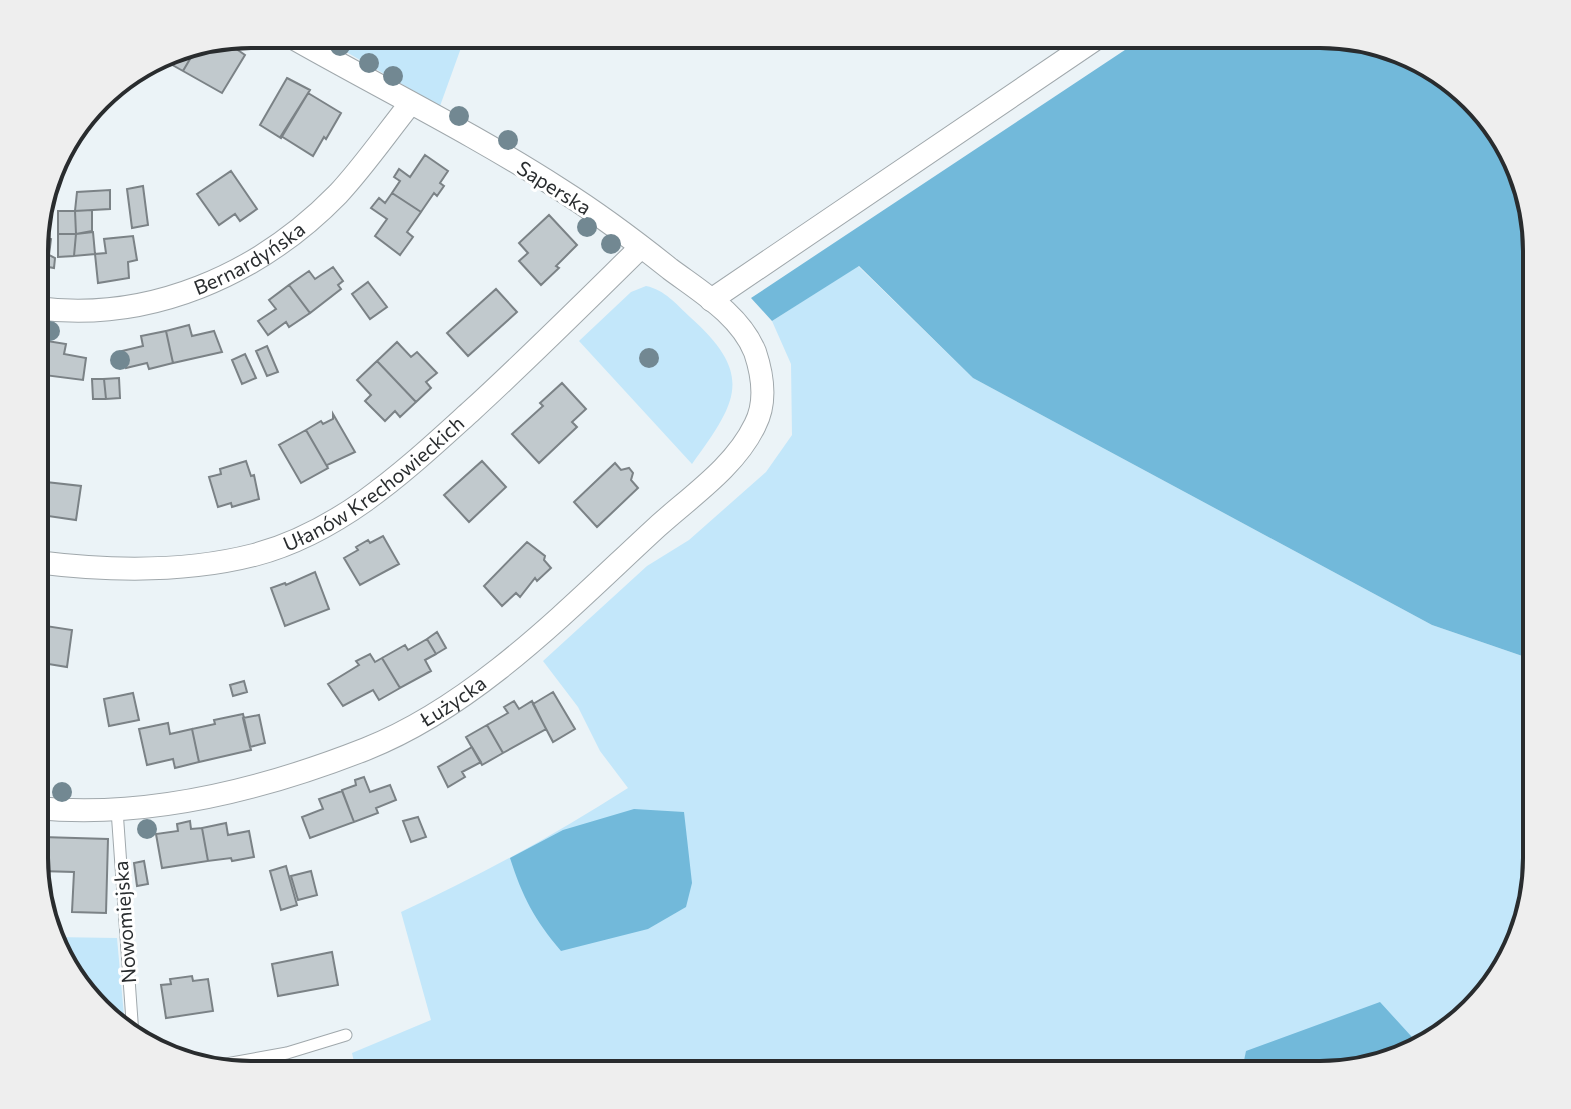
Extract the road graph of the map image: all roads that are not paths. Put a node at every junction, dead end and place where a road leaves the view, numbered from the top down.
1 (311, 48) edge
2 (1082, 48) edge
3 (410, 104) junction
4 (641, 247) junction
5 (711, 300) junction
6 (48, 309) edge
7 (763, 398) joint
8 (48, 563) edge
9 (48, 808) edge
10 (117, 810) junction
11 (132, 1022) edge
12 (346, 1035) dead end
13 (243, 1061) edge

1 - 3 street, Saperska
2 - 5 street
3 - 4 street, Saperska
3 - 6 street, Bernardyńska
4 - 5 street, Saperska
4 - 8 street, Ułanów Krechowieckich
5 - 7 street, Saperska
7 - 10 street, Łużycka
9 - 10 street, Łużycka
10 - 11 lane, Nowomiejska
12 - 13 lane

